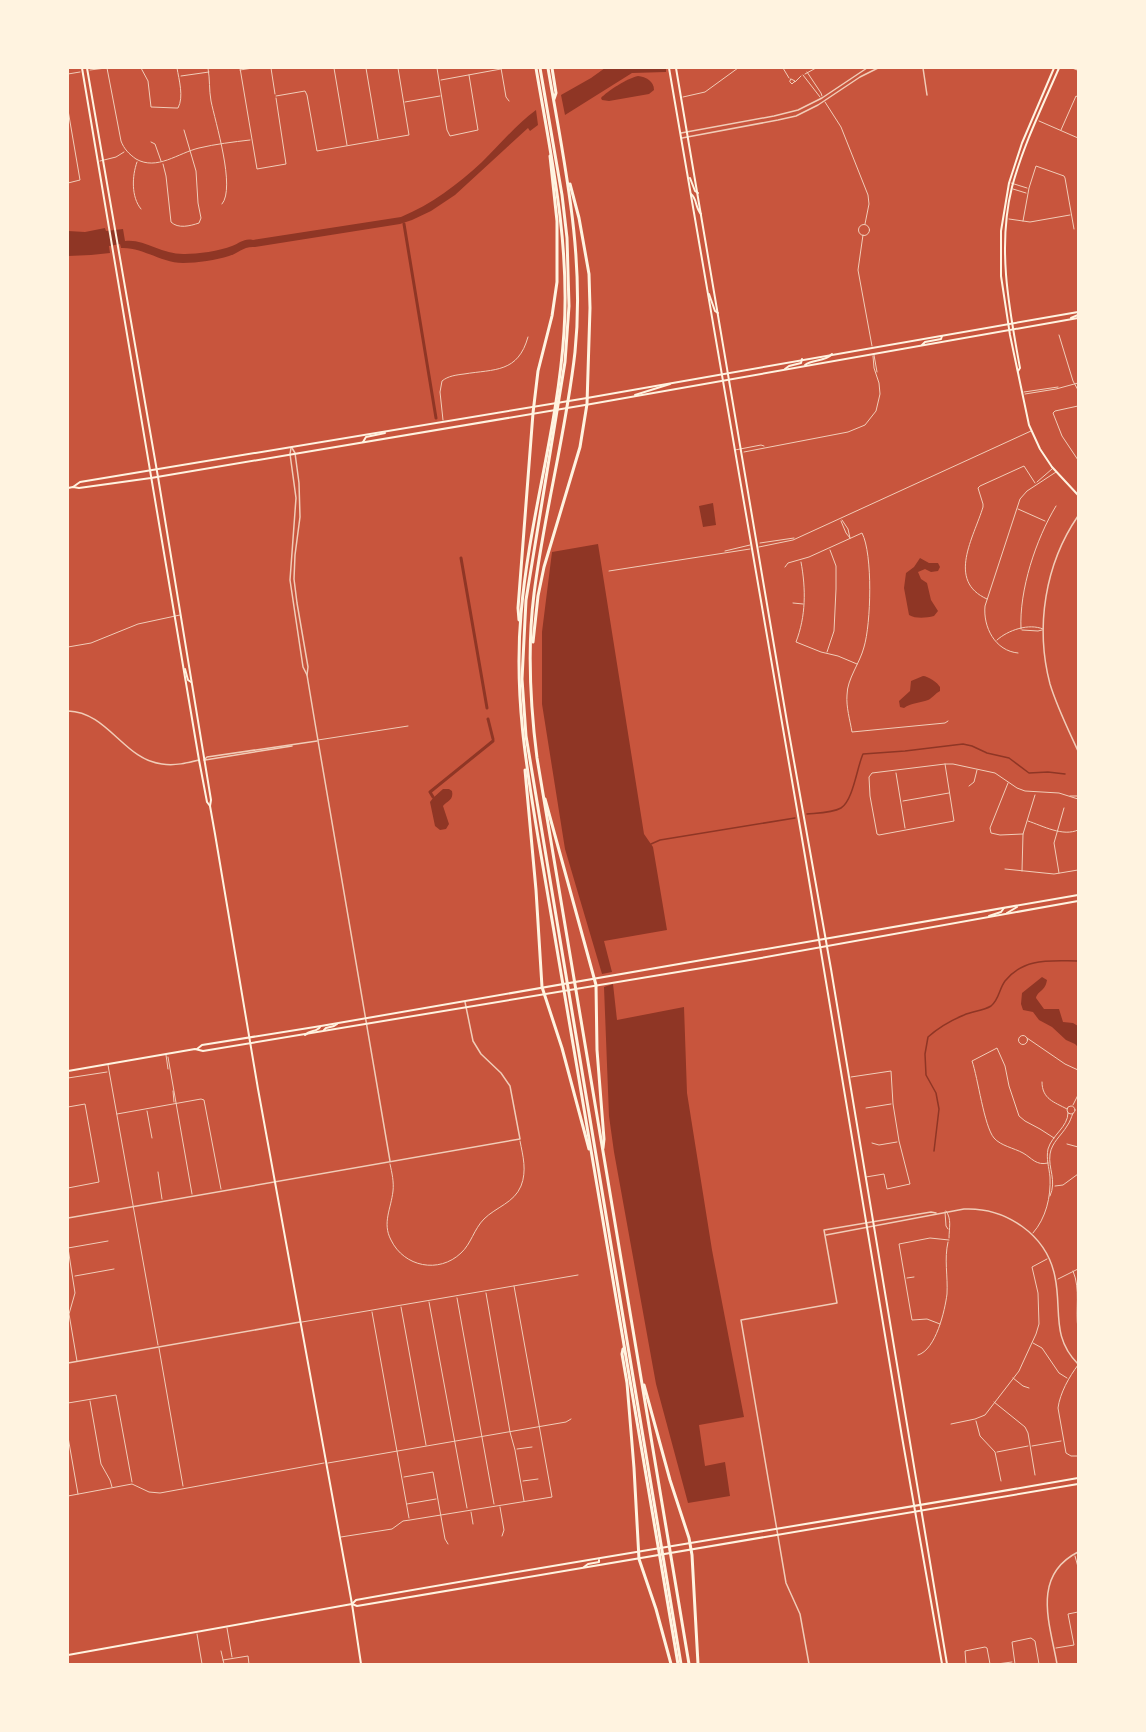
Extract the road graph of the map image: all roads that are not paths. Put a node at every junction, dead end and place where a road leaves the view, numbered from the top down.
1 (107, 68) edge
2 (141, 68) edge
3 (177, 68) edge
4 (208, 68) edge
5 (253, 68) edge
6 (271, 68) edge
7 (334, 68) edge
8 (366, 68) edge
9 (398, 68) edge
10 (437, 68) edge
11 (501, 68) edge
12 (538, 68) edge
13 (550, 68) edge
14 (669, 68) edge
15 (676, 68) edge
16 (738, 68) edge
17 (783, 68) edge
18 (812, 68) edge
19 (816, 68) edge
20 (867, 68) edge
21 (878, 68) edge
22 (923, 68) edge
23 (1054, 68) edge
24 (1059, 68) edge
25 (1073, 68) edge
26 (87, 69) edge
27 (240, 69) edge
28 (82, 70) edge
29 (810, 70) junction
30 (1078, 70) edge
31 (209, 72) junction
32 (807, 72) junction
33 (68, 74) edge
34 (469, 75) junction
35 (802, 75) junction
36 (179, 76) junction
37 (792, 79) junction
38 (439, 80) junction
39 (795, 82) junction
40 (442, 95) junction
41 (927, 95) dead end
42 (276, 96) junction
43 (1077, 97) edge
44 (681, 98) junction
45 (822, 98) junction
46 (509, 101) dead end
47 (404, 102) junction
48 (825, 102) junction
49 (68, 110) edge
50 (1033, 119) junction
51 (1037, 120) junction
52 (184, 130) dead end
53 (1061, 131) junction
54 (687, 132) junction
55 (680, 133) junction
56 (688, 137) junction
57 (681, 138) junction
58 (1078, 138) edge
59 (252, 139) junction
60 (549, 139) junction
61 (378, 141) junction
62 (151, 142) dead end
63 (222, 144) junction
64 (348, 146) junction
65 (126, 151) junction
66 (190, 151) junction
67 (138, 160) junction
68 (103, 161) junction
69 (98, 162) junction
70 (162, 162) junction
71 (688, 176) junction
72 (568, 180) junction
73 (68, 183) edge
74 (1011, 183) junction
75 (1029, 188) junction
76 (1010, 189) junction
77 (691, 193) junction
78 (698, 194) junction
79 (1028, 194) junction
80 (222, 204) dead end
81 (141, 209) dead end
82 (701, 214) junction
83 (1072, 214) junction
84 (1007, 219) junction
85 (1023, 221) junction
86 (865, 224) junction
87 (1074, 229) dead end
88 (863, 235) junction
89 (708, 252) junction
90 (701, 254) junction
91 (1000, 257) junction
92 (1004, 257) junction
93 (707, 291) junction
94 (718, 313) junction
95 (1078, 315) edge
96 (1010, 323) junction
97 (1011, 330) junction
98 (942, 335) junction
99 (1059, 335) dead end
100 (528, 338) dead end
101 (922, 345) junction
102 (872, 347) junction
103 (832, 354) junction
104 (873, 354) junction
105 (802, 359) junction
106 (805, 366) junction
107 (784, 370) junction
108 (728, 373) junction
109 (721, 374) junction
110 (729, 380) junction
111 (722, 381) junction
112 (670, 382) junction
113 (1078, 382) edge
114 (1075, 384) junction
115 (1078, 390) edge
116 (1022, 393) junction
117 (633, 396) junction
118 (588, 398) junction
119 (558, 399) junction
120 (144, 402) junction
121 (139, 403) junction
122 (587, 404) junction
123 (1078, 406) edge
124 (534, 407) junction
125 (533, 414) junction
126 (555, 415) junction
127 (443, 422) junction
128 (1031, 430) junction
129 (391, 431) junction
130 (363, 442) junction
131 (291, 447) junction
132 (765, 447) junction
133 (741, 450) junction
134 (734, 452) junction
135 (295, 453) junction
136 (290, 454) junction
137 (1078, 460) edge
138 (1053, 469) junction
139 (150, 470) junction
140 (156, 470) junction
141 (1056, 472) junction
142 (158, 477) junction
143 (151, 478) junction
144 (1037, 484) junction
145 (73, 487) junction
146 (68, 488) edge
147 (1078, 495) edge
148 (1056, 506) dead end
149 (1016, 508) junction
150 (295, 516) junction
151 (1078, 516) edge
152 (300, 517) junction
153 (841, 519) junction
154 (1046, 522) junction
155 (850, 538) junction
156 (758, 546) junction
157 (752, 547) junction
158 (829, 549) junction
159 (723, 552) junction
160 (801, 560) junction
161 (785, 567) dead end
162 (609, 571) dead end
163 (292, 597) junction
164 (296, 597) junction
165 (987, 599) junction
166 (794, 603) dead end
167 (804, 604) junction
168 (180, 615) junction
169 (175, 616) junction
170 (1021, 629) junction
171 (1043, 629) junction
172 (520, 632) junction
173 (996, 641) junction
174 (68, 647) edge
175 (531, 648) junction
176 (827, 654) junction
177 (1018, 654) dead end
178 (858, 664) junction
179 (184, 668) junction
180 (307, 675) junction
181 (191, 682) junction
182 (784, 700) junction
183 (778, 701) junction
184 (68, 711) edge
185 (948, 721) dead end
186 (408, 726) dead end
187 (318, 740) junction
188 (1078, 751) edge
189 (793, 754) junction
190 (787, 755) junction
191 (199, 760) junction
192 (204, 760) junction
193 (525, 762) junction
194 (945, 764) junction
195 (978, 769) junction
196 (896, 771) junction
197 (1009, 782) junction
198 (969, 786) dead end
199 (542, 791) junction
200 (949, 793) junction
201 (1035, 793) junction
202 (1068, 796) junction
203 (1078, 796) edge
204 (1078, 799) edge
205 (901, 801) junction
206 (210, 806) junction
207 (802, 806) junction
208 (796, 807) junction
209 (1064, 808) dead end
210 (1026, 820) junction
211 (905, 830) junction
212 (1057, 830) junction
213 (1078, 830) edge
214 (1023, 834) junction
215 (541, 843) junction
216 (1005, 869) dead end
217 (1078, 870) edge
218 (1022, 871) junction
219 (1059, 873) junction
220 (1078, 895) edge
221 (1078, 901) edge
222 (1019, 906) junction
223 (1004, 908) junction
224 (1006, 914) junction
225 (986, 918) junction
226 (940, 920) junction
227 (941, 925) junction
228 (826, 939) junction
229 (819, 941) junction
230 (828, 947) junction
231 (821, 948) junction
232 (595, 978) junction
233 (596, 986) junction
234 (542, 987) junction
235 (544, 994) junction
236 (567, 996) junction
237 (465, 1001) junction
238 (466, 1007) junction
239 (366, 1018) junction
240 (337, 1024) junction
241 (367, 1024) junction
242 (840, 1024) junction
243 (833, 1025) junction
244 (321, 1026) junction
245 (324, 1032) junction
246 (305, 1035) junction
247 (249, 1037) junction
248 (1027, 1038) junction
249 (1030, 1041) junction
250 (1026, 1042) junction
251 (250, 1043) junction
252 (197, 1049) junction
253 (166, 1054) junction
254 (108, 1064) junction
255 (1078, 1070) edge
256 (68, 1071) edge
257 (109, 1071) junction
258 (68, 1078) edge
259 (849, 1078) junction
260 (1042, 1082) dead end
261 (1078, 1095) edge
262 (176, 1104) junction
263 (892, 1104) junction
264 (68, 1107) edge
265 (1072, 1107) junction
266 (866, 1108) dead end
267 (146, 1109) junction
268 (1067, 1109) junction
269 (1074, 1112) junction
270 (1068, 1113) junction
271 (1078, 1113) edge
272 (117, 1114) junction
273 (152, 1138) dead end
274 (1054, 1138) junction
275 (520, 1139) junction
276 (899, 1141) junction
277 (872, 1143) dead end
278 (1067, 1144) dead end
279 (1078, 1148) edge
280 (603, 1153) junction
281 (592, 1159) junction
282 (390, 1161) junction
283 (1047, 1164) junction
284 (158, 1172) dead end
285 (1078, 1174) edge
286 (866, 1177) junction
287 (275, 1182) junction
288 (1050, 1185) junction
289 (1053, 1186) junction
290 (68, 1188) edge
291 (221, 1191) junction
292 (192, 1196) junction
293 (1049, 1198) junction
294 (163, 1201) junction
295 (133, 1206) junction
296 (946, 1211) junction
297 (936, 1213) junction
298 (68, 1218) edge
299 (873, 1222) junction
300 (867, 1223) junction
301 (874, 1226) junction
302 (868, 1228) junction
303 (949, 1230) junction
304 (1032, 1234) junction
305 (825, 1235) junction
306 (949, 1240) junction
307 (108, 1241) dead end
308 (68, 1248) edge
309 (1049, 1258) junction
310 (114, 1269) dead end
311 (1078, 1269) edge
312 (1073, 1271) junction
313 (578, 1275) dead end
314 (73, 1277) junction
315 (914, 1277) dead end
316 (905, 1278) junction
317 (1056, 1279) junction
318 (514, 1286) junction
319 (486, 1291) junction
320 (457, 1296) junction
321 (1078, 1299) edge
322 (429, 1300) junction
323 (400, 1305) junction
324 (372, 1310) junction
325 (301, 1322) junction
326 (940, 1324) junction
327 (1078, 1329) edge
328 (1032, 1342) junction
329 (624, 1344) junction
330 (159, 1347) junction
331 (918, 1355) dead end
332 (77, 1361) junction
333 (68, 1363) edge
334 (1078, 1364) edge
335 (897, 1366) junction
336 (891, 1367) junction
337 (641, 1377) junction
338 (1013, 1378) junction
339 (1069, 1379) junction
340 (1029, 1388) dead end
341 (90, 1400) junction
342 (994, 1402) junction
343 (68, 1403) edge
344 (571, 1419) dead end
345 (975, 1419) junction
346 (951, 1424) dead end
347 (539, 1427) junction
348 (510, 1432) junction
349 (68, 1437) edge
350 (482, 1437) junction
351 (1063, 1440) junction
352 (454, 1442) junction
353 (426, 1446) junction
354 (1030, 1446) junction
355 (532, 1447) dead end
356 (515, 1450) junction
357 (397, 1451) junction
358 (995, 1452) junction
359 (1078, 1456) edge
360 (326, 1463) junction
361 (1035, 1474) dead end
362 (402, 1477) junction
363 (1078, 1478) edge
364 (538, 1479) dead end
365 (1001, 1481) dead end
366 (521, 1482) junction
367 (132, 1484) junction
368 (1078, 1484) edge
369 (112, 1488) junction
370 (184, 1488) junction
371 (78, 1494) junction
372 (68, 1496) edge
373 (437, 1499) junction
374 (524, 1501) junction
375 (407, 1504) junction
376 (500, 1505) junction
377 (495, 1506) junction
378 (920, 1506) junction
379 (915, 1507) junction
380 (467, 1510) junction
381 (470, 1510) junction
382 (916, 1512) junction
383 (921, 1512) junction
384 (440, 1515) junction
385 (410, 1520) junction
386 (473, 1524) dead end
387 (777, 1530) junction
388 (778, 1535) junction
389 (502, 1536) dead end
390 (339, 1538) junction
391 (659, 1541) junction
392 (690, 1543) junction
393 (448, 1544) dead end
394 (691, 1550) junction
395 (638, 1551) junction
396 (1078, 1552) edge
397 (1075, 1554) junction
398 (1078, 1558) edge
399 (599, 1559) junction
400 (639, 1559) junction
401 (927, 1560) junction
402 (1078, 1567) edge
403 (582, 1569) junction
404 (352, 1604) junction
405 (935, 1609) junction
406 (1078, 1611) edge
407 (226, 1626) junction
408 (197, 1632) junction
409 (1054, 1648) junction
410 (221, 1651) dead end
411 (68, 1655) edge
412 (232, 1659) junction
413 (223, 1660) junction
414 (1014, 1661) junction
415 (202, 1665) edge
416 (224, 1665) edge
417 (249, 1665) edge
418 (361, 1665) edge
419 (671, 1665) edge
420 (679, 1665) edge
421 (689, 1665) edge
422 (698, 1665) edge
423 (809, 1665) edge
424 (942, 1665) edge
425 (947, 1665) edge
426 (966, 1665) edge
427 (990, 1665) edge
428 (997, 1665) edge
429 (1015, 1665) edge
430 (1039, 1665) edge
431 (1057, 1665) edge

1 - 26 street
1 - 65 street
2 - 36 street
3 - 36 street
4 - 31 street
5 - 27 street
6 - 42 street
7 - 64 street
8 - 61 street
9 - 47 street
10 - 38 street
11 - 34 street
11 - 46 street
12 - 60 highway
12 - 119 highway
13 - 72 highway
14 - 55 main road
15 - 44 main road
16 - 44 street
17 - 37 street
18 - 29 street
19 - 29 street
20 - 45 street
21 - 48 street
22 - 41 street
23 - 50 main road
24 - 51 main road
25 - 30 street
26 - 28 street
26 - 68 main road
27 - 59 street
28 - 33 street
28 - 69 main road
29 - 32 street
31 - 36 street
31 - 63 street
32 - 35 street
32 - 45 street
34 - 38 street
34 - 40 street
35 - 37 street
35 - 39 street
35 - 45 street
37 - 39 street
37 - 39 street
38 - 40 street
40 - 47 street
42 - 59 street
42 - 64 street
43 - 53 street
44 - 54 main road
45 - 48 street
45 - 54 street
47 - 61 street
48 - 56 street
48 - 86 street
49 - 73 street
50 - 51 street
50 - 74 main road
51 - 53 street
51 - 74 main road
52 - 66 street
53 - 58 street
54 - 55 street
54 - 56 main road
55 - 57 main road
56 - 57 street
56 - 78 main road
57 - 71 main road
59 - 63 street
60 - 119 highway
60 - 124 highway
61 - 64 street
62 - 70 street
63 - 66 street
63 - 80 street
65 - 67 street
65 - 68 street
66 - 70 street
66 - 70 street
67 - 70 street
67 - 81 street
68 - 69 street
68 - 120 main road
69 - 121 main road
71 - 77 main road
71 - 78 main road
72 - 118 highway
72 - 175 highway
74 - 75 street
74 - 76 main road
75 - 79 street
75 - 83 street
76 - 79 street
76 - 84 main road
76 - 91 main road
77 - 82 main road
77 - 90 main road
78 - 82 main road
79 - 85 street
82 - 89 main road
83 - 85 street
83 - 87 street
84 - 85 street
84 - 92 main road
86 - 88 street
86 - 88 street
88 - 102 street
89 - 90 main road
89 - 94 main road
90 - 93 main road
91 - 92 main road
91 - 96 main road
92 - 96 main road
93 - 94 main road
93 - 109 main road
94 - 108 main road
95 - 96 main road
95 - 97 main road
96 - 97 main road
96 - 98 main road
97 - 101 main road
97 - 116 main road
98 - 101 main road
98 - 102 main road
99 - 114 street
100 - 127 street
101 - 104 main road
102 - 103 main road
102 - 104 street
103 - 105 main road
103 - 106 main road
104 - 106 main road
104 - 132 street
105 - 107 main road
105 - 108 main road
106 - 107 main road
107 - 110 main road
108 - 109 main road
108 - 110 main road
109 - 111 main road
109 - 112 main road
110 - 111 main road
110 - 133 main road
111 - 117 main road
111 - 134 main road
112 - 117 main road
112 - 118 main road
113 - 114 street
114 - 115 street
114 - 116 street
116 - 128 main road
117 - 122 main road
118 - 122 highway
118 - 124 main road
119 - 126 highway
120 - 121 main road
120 - 140 main road
121 - 139 main road
122 - 125 main road
122 - 175 highway
123 - 137 street
124 - 125 highway
124 - 127 main road
125 - 130 main road
125 - 172 highway
126 - 172 highway
126 - 215 highway
127 - 129 main road
128 - 138 main road
128 - 153 street
129 - 130 main road
129 - 131 main road
130 - 135 main road
131 - 135 street
131 - 136 street
131 - 140 main road
132 - 133 street
132 - 133 street
133 - 134 street
133 - 134 street
133 - 156 main road
134 - 157 main road
135 - 136 main road
135 - 152 street
136 - 142 main road
136 - 150 street
138 - 141 main road
138 - 144 street
139 - 140 main road
139 - 143 main road
139 - 145 main road
140 - 142 main road
141 - 144 street
141 - 147 main road
142 - 143 main road
142 - 168 main road
143 - 145 main road
143 - 169 main road
144 - 149 street
144 - 165 street
145 - 146 main road
148 - 154 street
149 - 154 street
149 - 165 street
150 - 152 street
150 - 163 street
151 - 171 street
152 - 164 street
153 - 155 street
153 - 155 street
153 - 156 street
154 - 170 street
155 - 158 street
155 - 178 street
156 - 157 street
156 - 182 main road
157 - 159 street
157 - 159 street
157 - 183 main road
158 - 160 street
158 - 176 street
159 - 162 street
160 - 161 street
160 - 167 street
163 - 164 street
163 - 180 street
164 - 180 street
165 - 173 street
166 - 167 street
167 - 176 street
168 - 169 street
168 - 181 main road
169 - 174 street
169 - 179 main road
170 - 171 street
170 - 171 street
170 - 173 street
171 - 188 street
172 - 193 highway
173 - 177 street
175 - 199 highway
176 - 178 street
178 - 185 street
179 - 181 main road
179 - 191 main road
180 - 187 street
181 - 192 main road
182 - 183 main road
182 - 189 main road
183 - 190 main road
184 - 191 street
186 - 187 street
187 - 192 street
187 - 239 street
189 - 190 main road
189 - 207 main road
190 - 208 main road
191 - 192 main road
191 - 206 main road
192 - 206 main road
193 - 215 highway
193 - 234 highway
194 - 195 street
194 - 196 street
194 - 200 street
195 - 197 street
195 - 198 street
196 - 205 street
196 - 211 street
197 - 201 street
197 - 214 street
199 - 232 highway
199 - 280 highway
200 - 205 street
200 - 211 street
201 - 202 street
201 - 210 street
202 - 203 street
202 - 204 street
205 - 211 street
206 - 247 main road
207 - 208 main road
207 - 228 main road
208 - 229 main road
209 - 212 street
210 - 212 street
210 - 214 street
212 - 213 street
212 - 219 street
214 - 218 street
215 - 236 highway
216 - 218 street
217 - 219 street
218 - 219 street
220 - 222 main road
221 - 224 main road
222 - 223 main road
222 - 224 main road
223 - 225 main road
223 - 226 main road
224 - 225 main road
225 - 227 main road
226 - 227 main road
226 - 228 main road
227 - 230 main road
228 - 229 main road
228 - 230 main road
229 - 231 main road
229 - 232 main road
230 - 231 main road
230 - 242 main road
231 - 233 main road
231 - 243 main road
232 - 233 highway
232 - 234 main road
233 - 235 main road
233 - 280 highway
234 - 235 highway
234 - 237 main road
235 - 238 main road
235 - 281 highway
236 - 281 highway
236 - 391 highway
237 - 238 street
237 - 239 main road
238 - 241 main road
238 - 275 street
239 - 240 main road
239 - 241 street
240 - 244 main road
240 - 245 main road
241 - 245 main road
241 - 282 street
242 - 243 main road
242 - 259 main road
243 - 300 main road
244 - 246 main road
244 - 247 main road
245 - 246 main road
246 - 251 main road
247 - 251 main road
247 - 252 main road
248 - 249 street
248 - 250 street
248 - 250 street
249 - 250 street
249 - 255 street
251 - 252 main road
251 - 287 main road
252 - 253 main road
253 - 254 main road
253 - 262 street
254 - 256 main road
254 - 257 street
257 - 258 street
257 - 272 street
259 - 263 street
259 - 286 main road
260 - 268 street
261 - 265 street
262 - 267 street
262 - 291 street
262 - 292 street
263 - 266 street
263 - 276 street
264 - 290 street
265 - 268 street
265 - 269 street
267 - 272 street
267 - 273 street
268 - 270 street
269 - 270 street
269 - 271 street
269 - 289 street
270 - 274 street
272 - 295 street
274 - 283 street
274 - 283 street
275 - 282 street
275 - 282 street
276 - 277 street
276 - 286 street
278 - 279 street
280 - 337 highway
281 - 329 highway
282 - 287 street
283 - 288 street
284 - 294 street
285 - 289 street
286 - 299 main road
287 - 291 street
287 - 325 main road
288 - 289 street
288 - 293 street
289 - 293 street
291 - 292 street
292 - 294 street
293 - 304 street
294 - 295 street
295 - 298 street
295 - 330 street
296 - 297 street
296 - 303 street
296 - 303 street
296 - 304 street
297 - 299 street
297 - 301 street
299 - 300 street
299 - 301 main road
300 - 302 main road
300 - 305 street
301 - 302 street
301 - 335 main road
302 - 305 street
302 - 336 main road
303 - 306 street
304 - 309 street
305 - 387 street
306 - 316 street
306 - 326 street
307 - 308 street
308 - 314 street
309 - 317 street
309 - 328 street
310 - 314 street
311 - 312 street
312 - 317 street
312 - 321 street
313 - 318 street
314 - 332 street
315 - 316 street
316 - 326 street
317 - 334 street
318 - 319 street
318 - 347 street
319 - 320 street
319 - 348 street
320 - 322 street
320 - 350 street
321 - 327 street
322 - 323 street
322 - 352 street
323 - 324 street
323 - 353 street
324 - 325 street
324 - 357 street
325 - 330 street
325 - 360 main road
326 - 331 street
328 - 338 street
328 - 339 street
329 - 391 highway
329 - 395 highway
330 - 332 street
330 - 370 street
332 - 333 street
334 - 339 street
335 - 336 main road
335 - 378 main road
336 - 379 main road
337 - 392 highway
337 - 421 highway
338 - 340 street
338 - 342 street
339 - 351 street
341 - 343 street
341 - 367 street
341 - 369 street
342 - 345 street
342 - 354 street
344 - 347 street
345 - 346 street
345 - 358 street
347 - 348 street
347 - 374 street
348 - 350 street
348 - 356 street
349 - 371 street
350 - 352 street
350 - 377 street
351 - 354 street
351 - 359 street
352 - 353 street
352 - 380 street
353 - 357 street
354 - 358 street
354 - 361 street
355 - 356 street
356 - 366 street
357 - 360 street
357 - 362 street
358 - 365 street
360 - 370 street
360 - 390 main road
362 - 373 street
362 - 375 street
363 - 378 main road
364 - 366 street
366 - 374 street
367 - 369 street
367 - 370 street
368 - 383 main road
369 - 371 street
371 - 372 street
373 - 375 street
373 - 384 street
374 - 376 street
375 - 385 street
376 - 377 street
376 - 389 street
377 - 381 street
378 - 379 main road
378 - 383 main road
379 - 382 main road
379 - 387 main road
380 - 381 street
380 - 384 street
381 - 386 street
382 - 383 main road
382 - 388 main road
382 - 401 main road
383 - 401 main road
384 - 385 street
384 - 393 street
385 - 390 street
387 - 388 street
387 - 392 main road
388 - 394 main road
388 - 423 street
390 - 404 main road
391 - 420 highway
392 - 394 highway
392 - 395 main road
394 - 400 main road
394 - 422 highway
395 - 399 main road
395 - 400 highway
396 - 397 street
397 - 398 street
397 - 402 street
397 - 409 street
399 - 403 main road
399 - 404 main road
400 - 403 main road
400 - 419 highway
401 - 405 main road
403 - 404 main road
404 - 407 main road
404 - 418 main road
405 - 424 main road
405 - 425 main road
406 - 409 street
407 - 408 main road
407 - 412 street
408 - 411 main road
408 - 415 street
409 - 431 street
410 - 413 street
412 - 413 street
412 - 417 street
413 - 416 street
414 - 428 street
414 - 429 street
414 - 430 street
426 - 427 street

